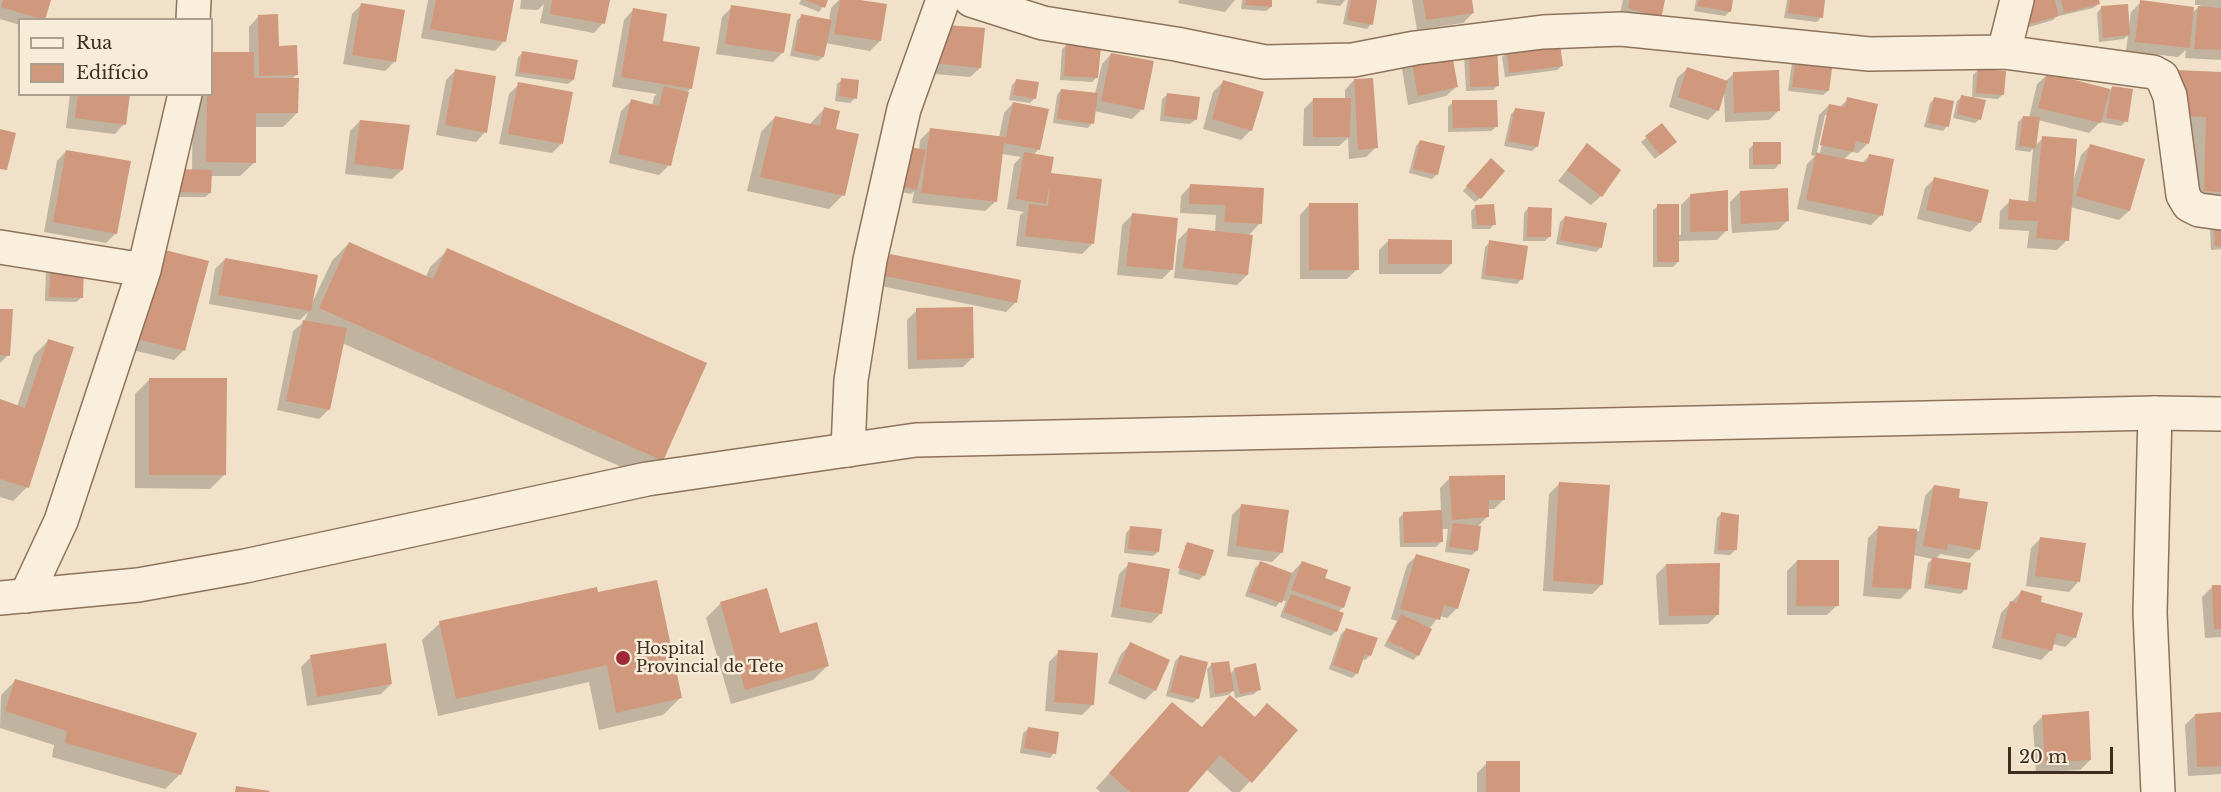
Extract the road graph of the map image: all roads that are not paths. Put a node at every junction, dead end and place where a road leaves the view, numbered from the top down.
1 (194, 0) edge
2 (943, 0) edge
3 (971, 0) edge
4 (2017, 0) edge
5 (193, 18) edge
6 (2004, 52) junction
7 (185, 96) edge
8 (2221, 213) edge
9 (0, 247) edge
10 (144, 270) junction
11 (2155, 413) junction
12 (2221, 414) edge
13 (848, 450) junction
14 (13, 597) edge
15 (2158, 792) edge

1 - 5 street
2 - 13 street
3 - 6 street
4 - 6 street
6 - 8 street
7 - 10 street
9 - 10 street
10 - 14 street
11 - 12 street
11 - 13 street
11 - 15 street
13 - 14 street

